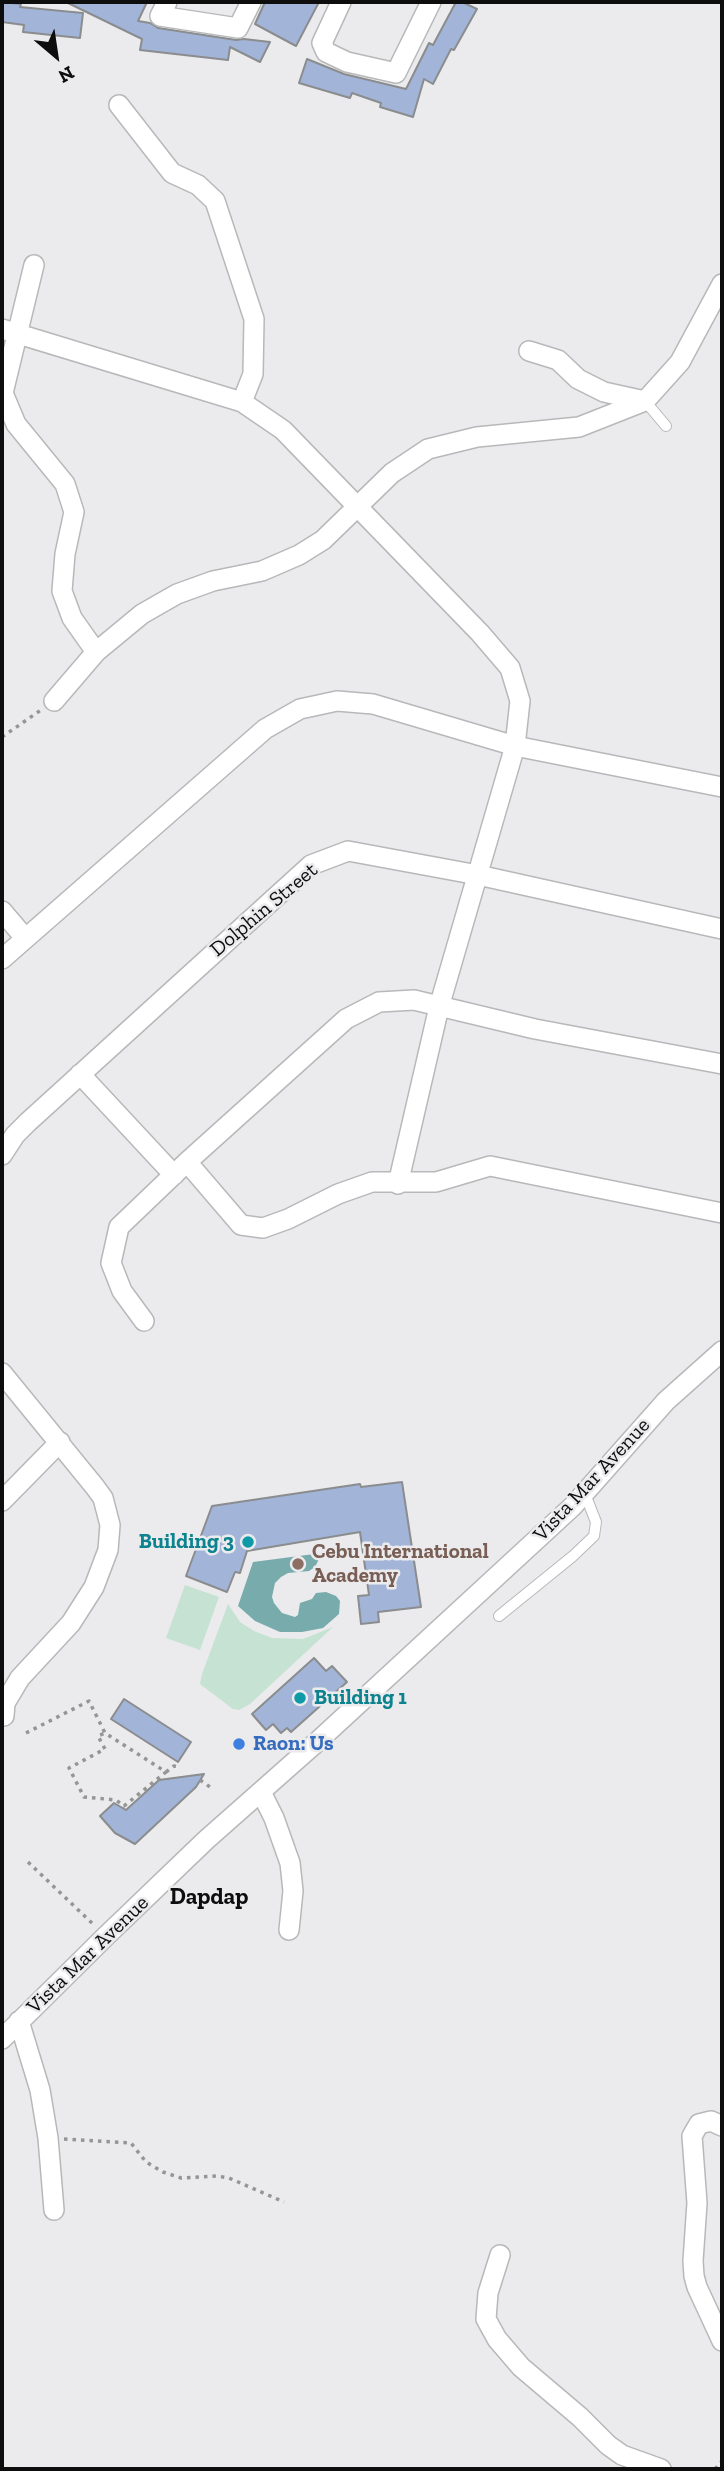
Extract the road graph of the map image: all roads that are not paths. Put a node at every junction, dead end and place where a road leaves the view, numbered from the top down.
1 (166, 2) edge
2 (251, 2) edge
3 (341, 2) edge
4 (431, 2) edge
5 (119, 104) dead end
6 (34, 265) dead end
7 (722, 284) edge
8 (10, 331) edge
9 (529, 351) dead end
10 (645, 401) junction
11 (242, 402) junction
12 (666, 426) dead end
13 (358, 505) junction
14 (96, 652) junction
15 (54, 701) road end
16 (515, 746) junction
17 (722, 787) edge
18 (478, 875) junction
19 (2, 911) edge
20 (722, 929) edge
21 (25, 938) junction
22 (2, 959) edge
23 (439, 1007) junction
24 (722, 1065) edge
25 (80, 1074) junction
26 (2, 1155) edge
27 (180, 1168) junction
28 (398, 1184) junction
29 (722, 1213) edge
30 (144, 1321) dead end
31 (722, 1351) edge
32 (2, 1373) edge
33 (60, 1442) junction
34 (585, 1494) junction
35 (2, 1502) edge
36 (499, 1616) dead end
37 (4, 1716) dead end
38 (261, 1792) junction
39 (289, 1930) dead end
40 (19, 2021) junction
41 (2, 2039) edge
42 (722, 2126) edge
43 (54, 2210) dead end
44 (500, 2255) dead end
45 (722, 2342) edge
46 (661, 2469) edge

1 - 2 street
3 - 4 street
5 - 11 street
6 - 8 street
7 - 10 street
8 - 11 street
8 - 14 street
9 - 10 street
10 - 12 lane
10 - 13 street
11 - 13 street
13 - 14 street
13 - 16 street
14 - 15 street
16 - 17 street
16 - 18 street
16 - 21 street
18 - 20 street, Dolphin Street
18 - 23 street
18 - 25 street, Dolphin Street
19 - 21 street
21 - 22 street
23 - 24 street
23 - 27 street
23 - 28 street
25 - 26 street, Dolphin Street
25 - 27 street
27 - 28 street
27 - 30 street
28 - 29 street
31 - 34 street, Vista Mar Avenue
32 - 33 street
33 - 35 street
33 - 37 street
34 - 36 lane
34 - 38 street, Vista Mar Avenue
38 - 39 street
38 - 40 street, Vista Mar Avenue
40 - 41 street, Vista Mar Avenue
40 - 43 street
42 - 45 street
44 - 46 street

